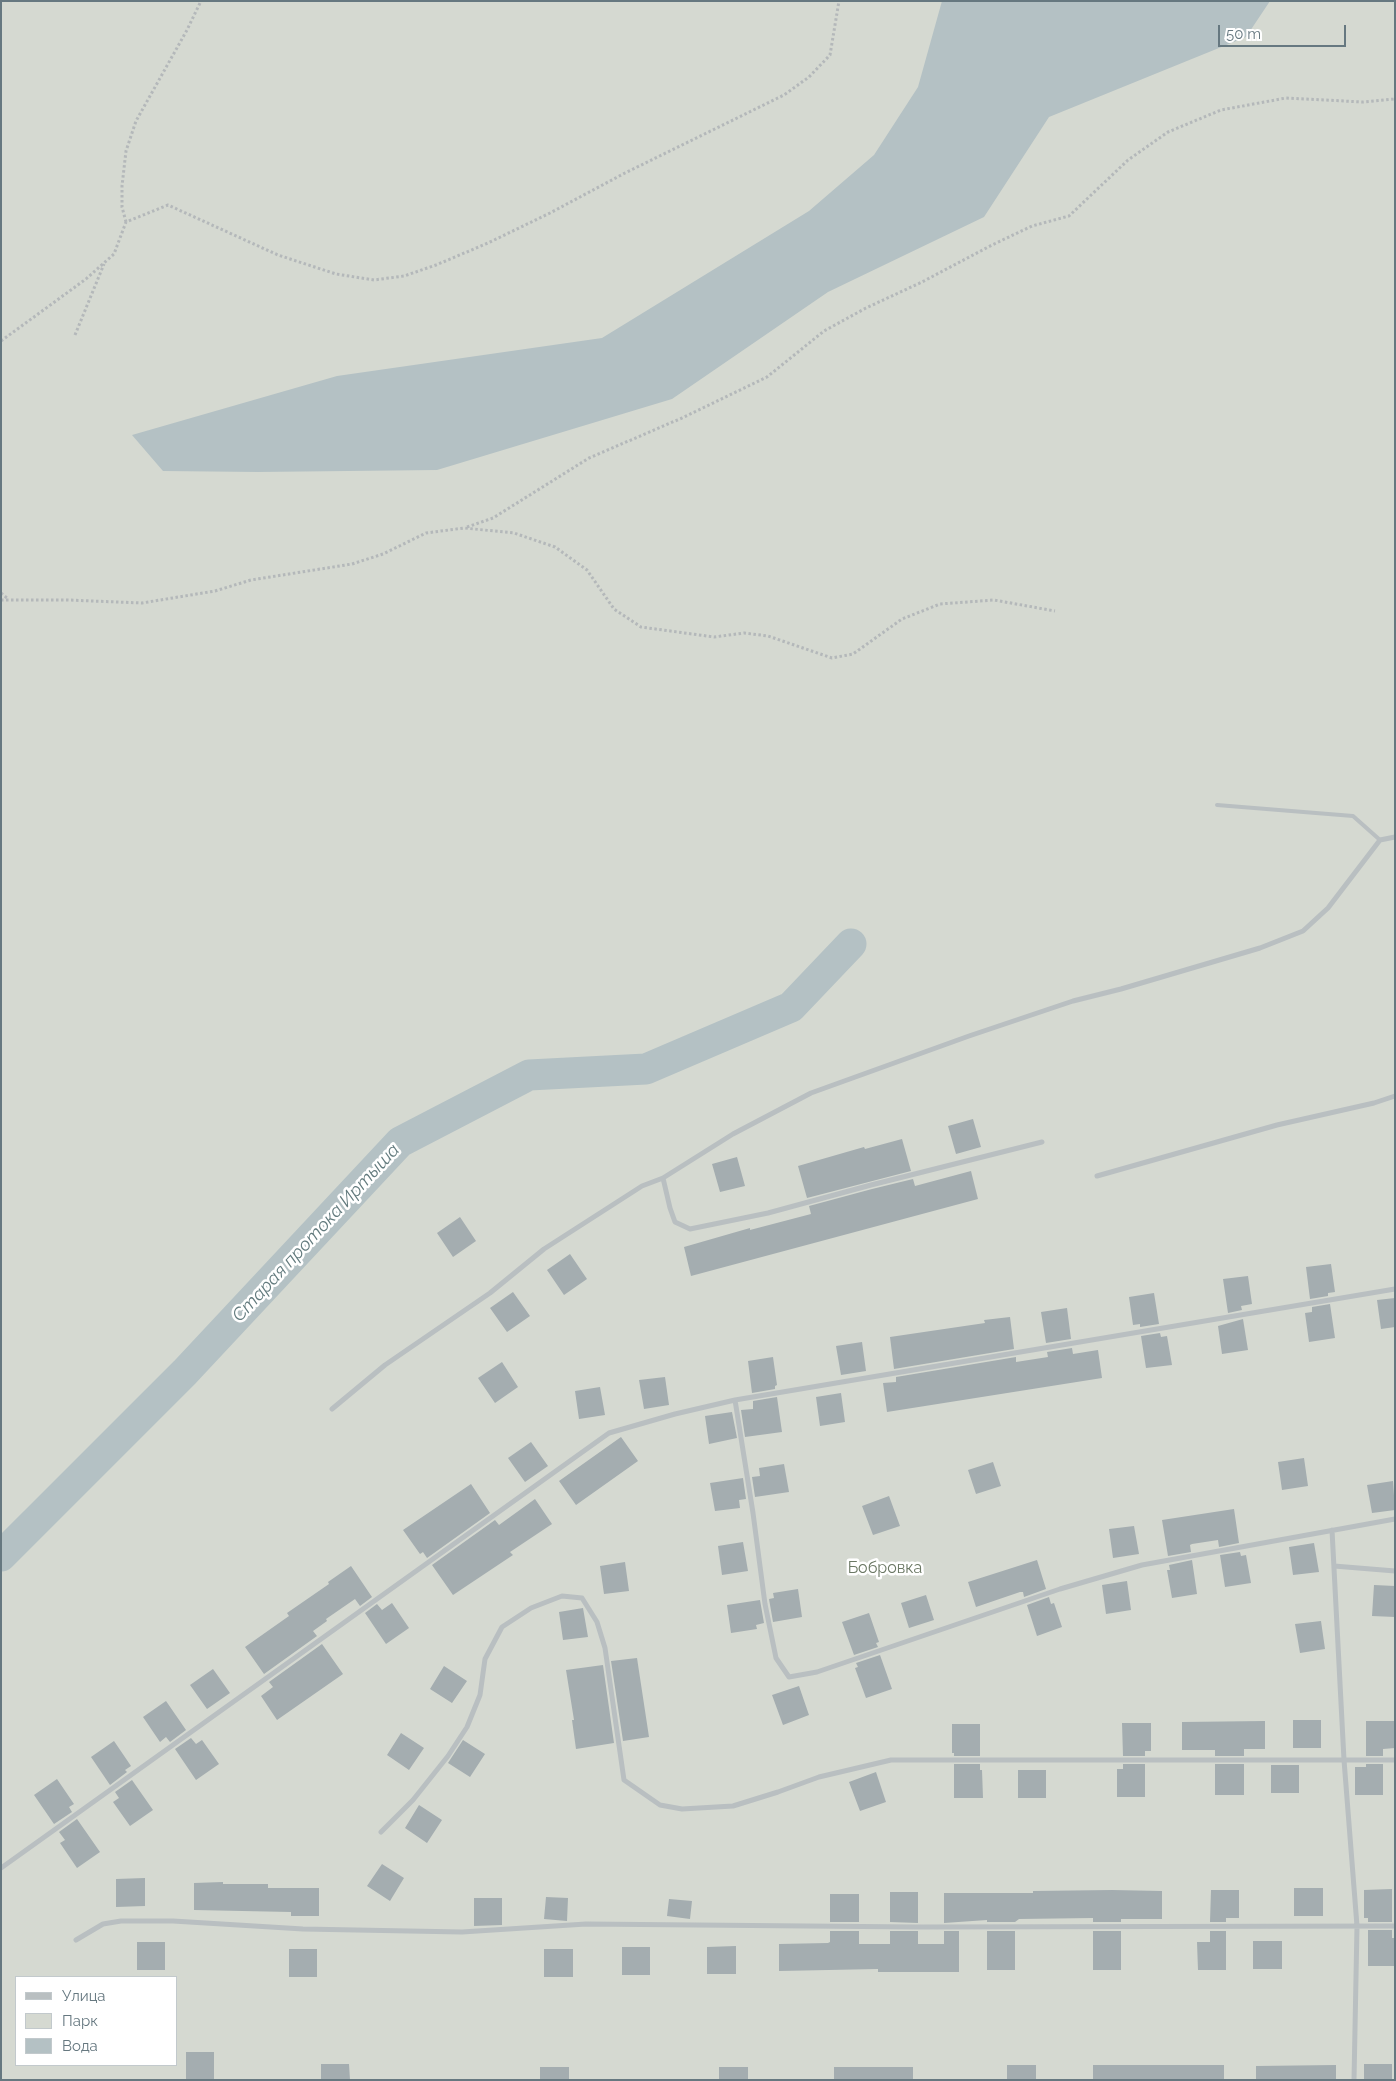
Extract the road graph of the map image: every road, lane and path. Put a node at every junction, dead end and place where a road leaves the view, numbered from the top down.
1 (201, 1) edge
2 (839, 1) edge
3 (1395, 99) edge
4 (126, 222) junction
5 (104, 263) junction
6 (75, 336) dead end
7 (1, 341) edge
8 (464, 528) junction
9 (1, 593) edge
10 (7, 598) junction
11 (1, 600) edge
12 (1056, 611) dead end
13 (1217, 805) dead end
14 (1395, 837) edge
15 (1380, 840) junction
16 (1395, 1096) edge
17 (1042, 1142) dead end
18 (1096, 1176) dead end
19 (663, 1178) junction
20 (1395, 1289) edge
21 (735, 1400) junction
22 (332, 1409) dead end
23 (1395, 1519) edge
24 (1332, 1530) junction
25 (1334, 1566) junction
26 (1395, 1571) edge
27 (1344, 1760) junction
28 (1395, 1760) edge
29 (381, 1832) dead end
30 (1, 1868) edge
31 (1357, 1926) junction
32 (1395, 1926) edge
33 (76, 1940) dead end
34 (1354, 2080) edge

1 - 4 path
2 - 4 path
3 - 8 path
4 - 5 path
5 - 6 path
5 - 7 path
8 - 10 path
8 - 12 path
9 - 10 path
10 - 11 path
13 - 15 lane
14 - 15 street
15 - 19 street
16 - 18 street
17 - 19 street
19 - 22 street
20 - 21 street
21 - 24 street
21 - 30 street
23 - 24 street
24 - 25 street
25 - 26 street
25 - 27 street
27 - 28 street
27 - 29 street
27 - 31 street
31 - 32 street
31 - 33 street
31 - 34 street

